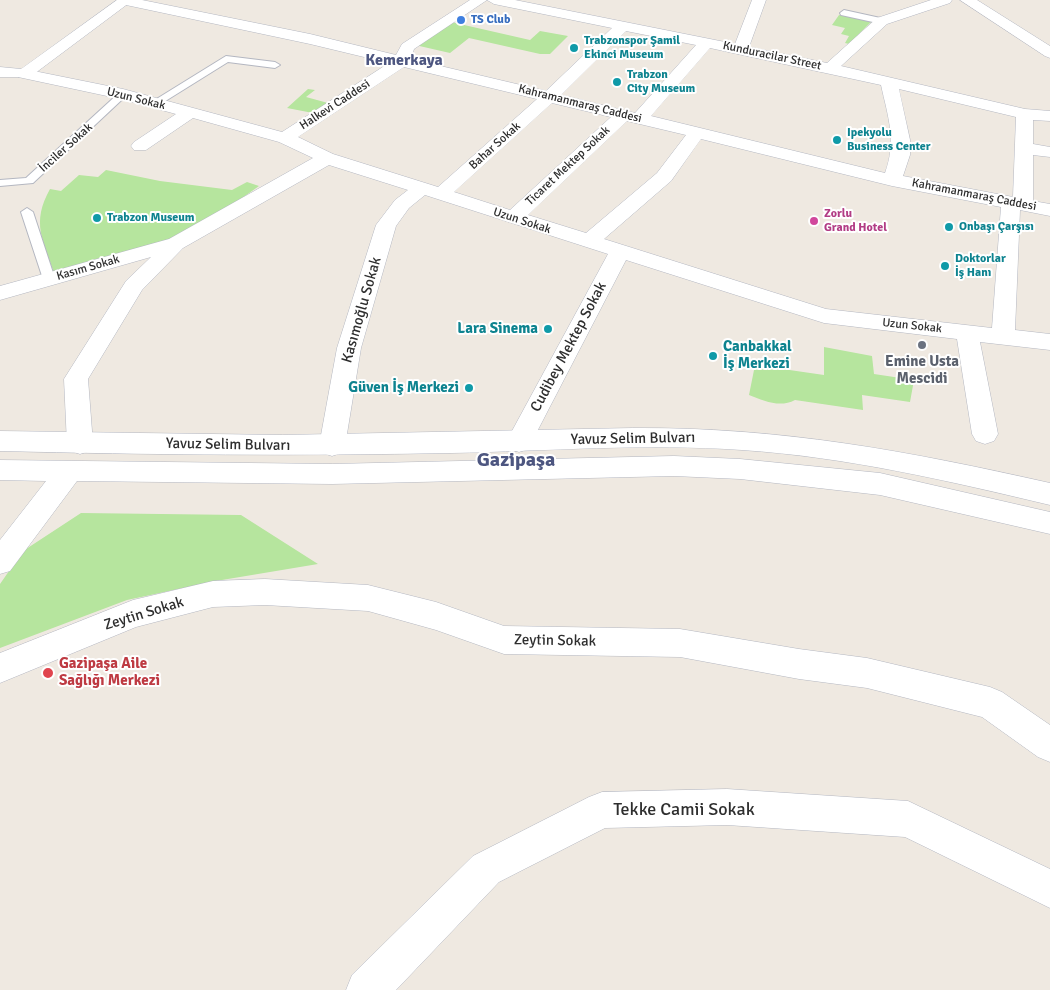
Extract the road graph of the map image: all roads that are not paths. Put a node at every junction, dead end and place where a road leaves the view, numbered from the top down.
1 (110, 0) edge
2 (126, 0) edge
3 (480, 0) edge
4 (494, 0) edge
5 (567, 0) edge
6 (759, 0) edge
7 (945, 0) edge
8 (967, 0) edge
9 (844, 13) dead end
10 (882, 21) junction
11 (606, 22) junction
12 (623, 26) junction
13 (706, 43) junction
14 (740, 50) junction
15 (1050, 53) edge
16 (402, 61) junction
17 (275, 66) dead end
18 (830, 68) junction
19 (0, 72) edge
20 (24, 74) junction
21 (889, 82) junction
22 (123, 94) junction
23 (550, 96) junction
24 (155, 103) junction
25 (189, 112) junction
26 (1025, 114) junction
27 (632, 116) junction
28 (1050, 116) edge
29 (697, 132) junction
30 (284, 138) junction
31 (140, 146) dead end
32 (1025, 148) junction
33 (1050, 152) edge
34 (327, 158) junction
35 (892, 180) junction
36 (0, 183) edge
37 (430, 192) junction
38 (1017, 204) junction
39 (1050, 210) edge
40 (27, 212) dead end
41 (513, 218) junction
42 (588, 242) junction
43 (176, 244) junction
44 (620, 252) junction
45 (49, 279) junction
46 (0, 293) edge
47 (967, 332) junction
48 (1003, 337) junction
49 (1050, 342) edge
50 (985, 434) dead end
51 (0, 441) edge
52 (519, 442) junction
53 (80, 444) junction
54 (332, 446) junction
55 (0, 470) edge
56 (70, 470) junction
57 (1050, 494) edge
58 (989, 508) junction
59 (1050, 523) edge
60 (1050, 530) edge
61 (0, 562) edge
62 (0, 668) edge
63 (1050, 745) edge
64 (1050, 889) edge
65 (367, 990) edge

1 - 2 street, Kahramanmaraş Caddesi
2 - 16 street, Kahramanmaraş Caddesi
2 - 20 street
3 - 16 street, Halkevi Caddesi
4 - 11 street, Kunduracilar Street
5 - 11 street
6 - 14 street
7 - 10 street
8 - 15 street
9 - 10 lane
10 - 18 street
11 - 12 street, Kunduracilar Street
12 - 13 street, Kunduracilar Street
12 - 23 street, Bahar Sokak
13 - 14 street, Kunduracilar Street
13 - 27 street, Ticaret Mektep Sokak
14 - 18 street, Kunduracilar Street
16 - 23 street, Kahramanmaraş Caddesi
16 - 30 street, Halkevi Caddesi
17 - 24 lane
18 - 21 street, Kunduracilar Street
19 - 20 street, Uzun Sokak
20 - 22 street, Uzun Sokak
21 - 26 street, Kunduracilar Street
21 - 35 street
22 - 24 street, Uzun Sokak
22 - 36 lane, İnciler Sokak
23 - 27 street, Kahramanmaraş Caddesi
23 - 37 street, Bahar Sokak
24 - 25 street, Uzun Sokak
25 - 30 street, Uzun Sokak
25 - 31 street
26 - 28 street, Kunduracilar Street
26 - 32 street
27 - 29 street, Kahramanmaraş Caddesi
27 - 41 street, Ticaret Mektep Sokak
29 - 35 street, Kahramanmaraş Caddesi
29 - 42 street
30 - 34 street, Uzun Sokak
32 - 33 street
32 - 38 street
34 - 37 street, Uzun Sokak
34 - 43 street
35 - 38 street, Kahramanmaraş Caddesi
37 - 41 street, Uzun Sokak
37 - 54 street, Kasımoğlu Sokak
38 - 39 street, Kahramanmaraş Caddesi
38 - 48 street
40 - 45 lane
41 - 42 street, Uzun Sokak
42 - 44 street, Uzun Sokak
43 - 45 street, Kasım Sokak
43 - 53 street
44 - 47 street, Uzun Sokak
44 - 52 street, Cudibey Mektep Sokak
45 - 46 street, Kasım Sokak
47 - 48 street, Uzun Sokak
47 - 50 street
48 - 49 street, Uzun Sokak
51 - 53 street, Yavuz Selim Bulvarı
52 - 54 street, Yavuz Selim Bulvarı
52 - 57 street, Yavuz Selim Bulvarı
53 - 54 street, Yavuz Selim Bulvarı
55 - 56 street, Yavuz Selim Bulvarı
56 - 58 street, Yavuz Selim Bulvarı
56 - 61 street
58 - 59 street, Yavuz Selim Bulvarı
58 - 60 street
62 - 63 street, Zeytin Sokak
64 - 65 street, Tekke Camii Sokak

